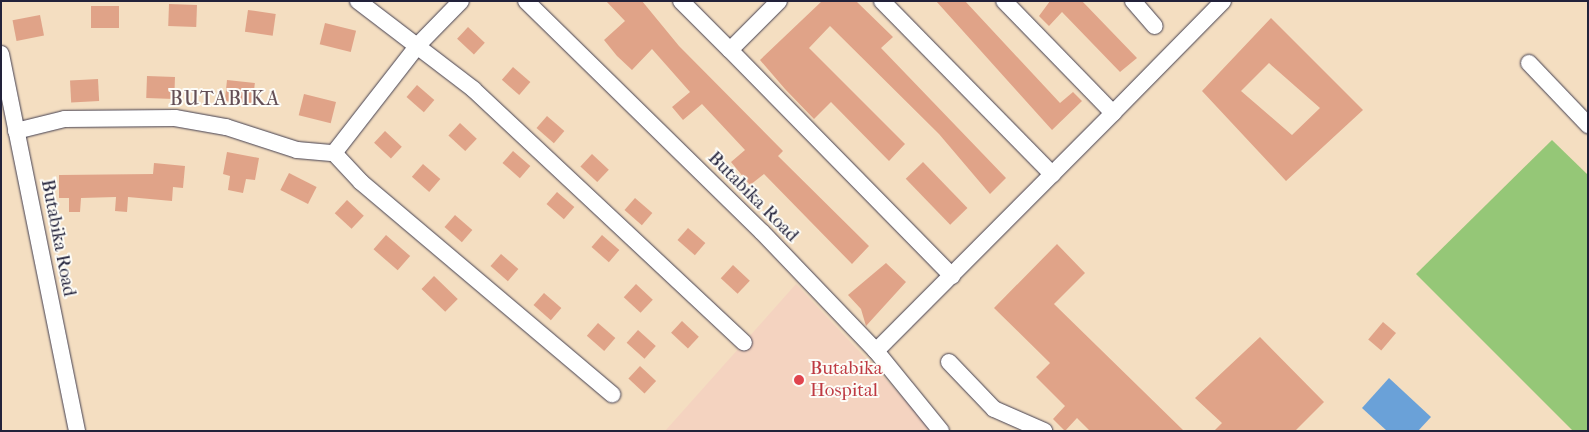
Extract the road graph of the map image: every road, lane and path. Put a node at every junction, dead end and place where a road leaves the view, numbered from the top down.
1 (358, 1) edge
2 (461, 1) edge
3 (526, 1) edge
4 (680, 1) edge
5 (779, 1) edge
6 (882, 1) edge
7 (1004, 1) edge
8 (1133, 1) edge
9 (1223, 1) edge
10 (1155, 26) dead end
11 (419, 44) junction
12 (730, 50) junction
13 (1, 54) edge
14 (1528, 63) dead end
15 (1113, 113) junction
16 (1588, 125) edge
17 (16, 132) junction
18 (334, 153) junction
19 (1052, 174) junction
20 (952, 276) junction
21 (744, 343) dead end
22 (876, 352) junction
23 (949, 362) dead end
24 (612, 394) dead end
25 (77, 431) edge
26 (941, 431) edge
27 (1044, 431) edge

1 - 11 street
2 - 11 street
3 - 22 street, Butabika Road
4 - 12 street
5 - 12 street
6 - 19 street
7 - 15 street
8 - 10 street
9 - 15 street
11 - 18 street
11 - 21 street
12 - 20 street
13 - 17 street, Butabika Road
14 - 16 street
15 - 19 street
17 - 18 street
17 - 25 street, Butabika Road
18 - 24 street
19 - 20 street
20 - 22 street
22 - 26 street, Butabika Road
23 - 27 street

